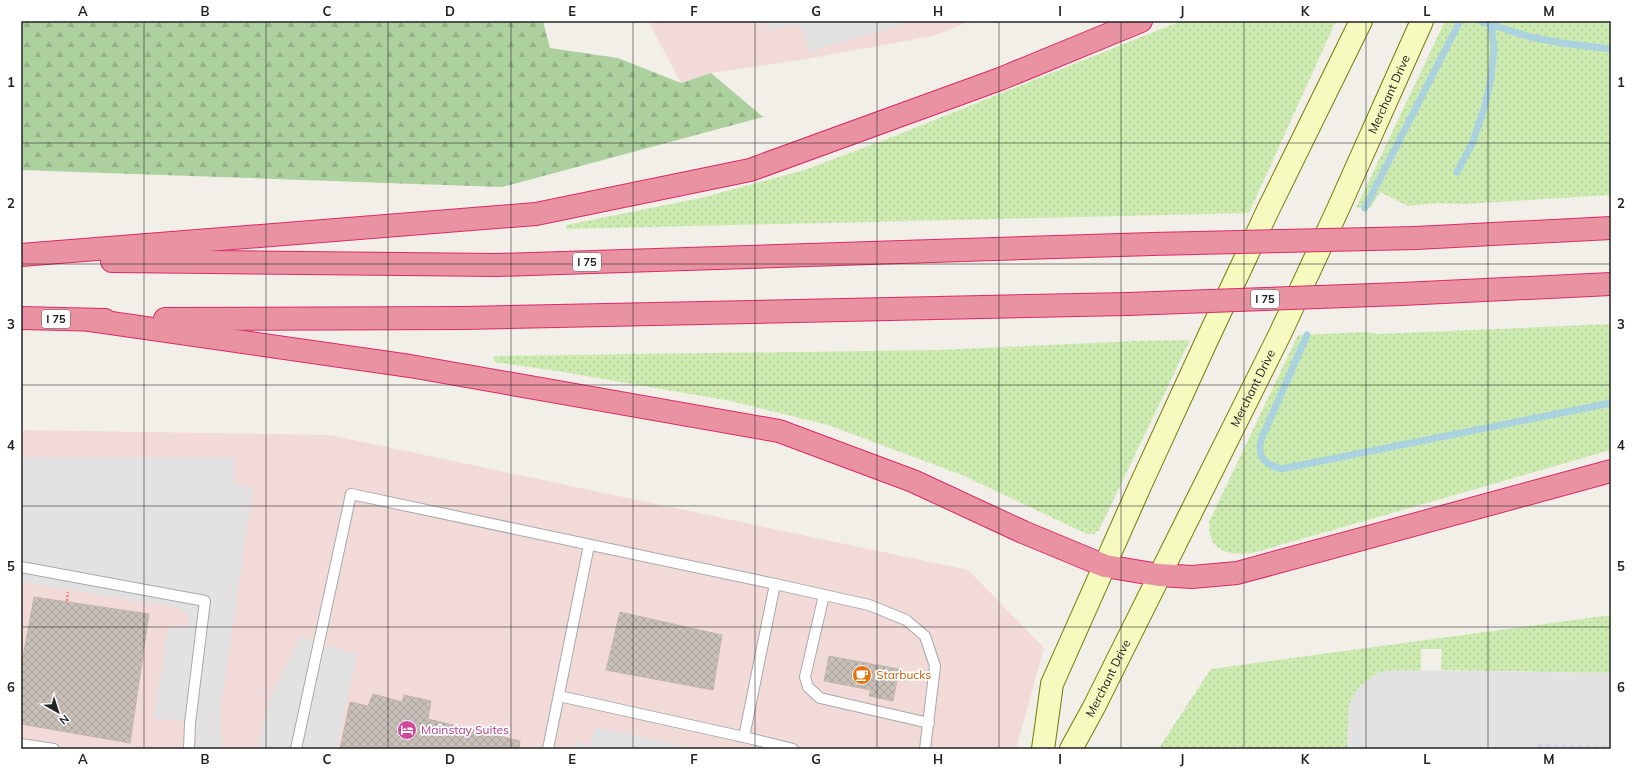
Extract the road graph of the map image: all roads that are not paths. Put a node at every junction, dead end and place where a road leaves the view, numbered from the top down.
1 (1141, 21) edge
2 (1361, 21) edge
3 (1422, 21) edge
4 (1611, 228) edge
5 (21, 255) edge
6 (21, 260) edge
7 (1611, 284) edge
8 (21, 318) edge
9 (90, 320) junction
10 (1611, 471) edge
11 (589, 545) junction
12 (1104, 566) junction
13 (21, 567) edge
14 (1159, 575) junction
15 (775, 584) junction
16 (824, 595) junction
17 (559, 696) junction
18 (929, 723) junction
19 (744, 737) junction
20 (21, 744) edge
21 (54, 749) edge
22 (188, 749) edge
23 (296, 749) edge
24 (548, 749) edge
25 (793, 749) edge
26 (925, 749) edge
27 (1043, 749) edge
28 (1070, 749) edge

1 - 5 highway
2 - 12 main road
3 - 14 main road, Merchant Drive
4 - 6 highway, I 75, bridge
7 - 9 highway, I 75, bridge
8 - 9 highway, I 75
9 - 12 highway
10 - 14 highway
11 - 15 lane
11 - 17 lane
11 - 23 lane
12 - 14 highway
12 - 27 main road
13 - 22 lane
14 - 28 main road, Merchant Drive
15 - 16 lane
15 - 19 lane
16 - 18 lane
16 - 18 lane
17 - 19 lane
17 - 24 lane
18 - 26 lane
19 - 25 lane
20 - 21 lane

